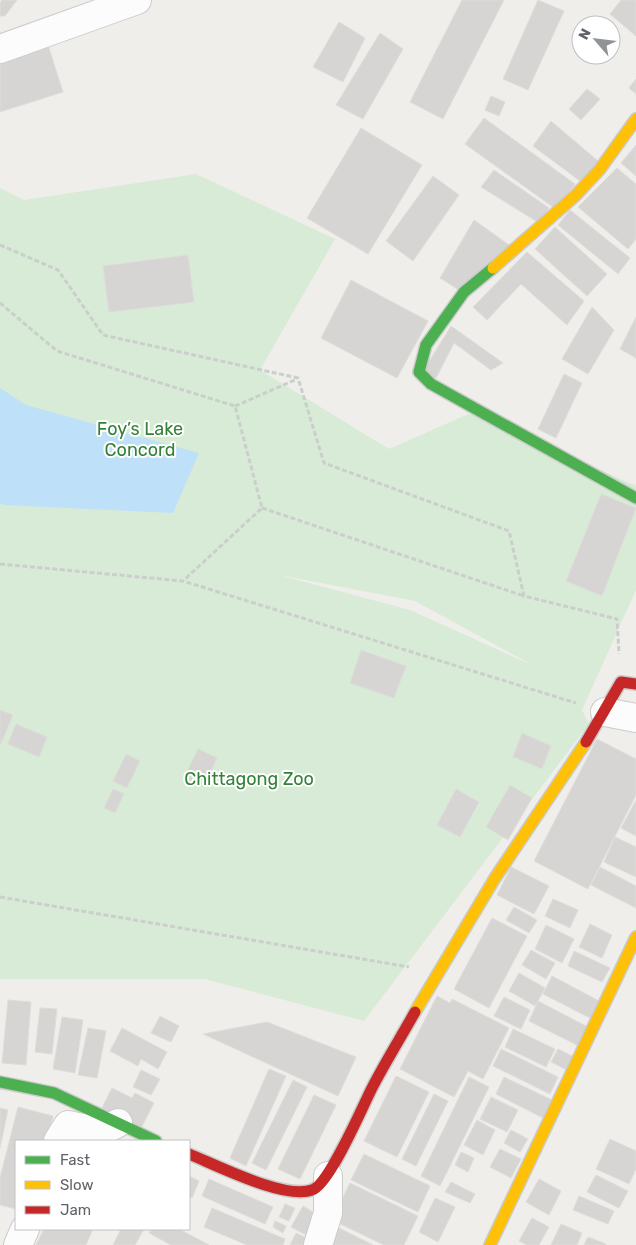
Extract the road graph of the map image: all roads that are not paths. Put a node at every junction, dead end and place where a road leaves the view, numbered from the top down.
1 (137, 0) edge
2 (0, 49) edge
3 (636, 119) edge
4 (636, 498) edge
5 (636, 684) edge
6 (605, 712) junction
7 (636, 718) edge
8 (636, 937) edge
9 (0, 1082) edge
10 (118, 1123) junction
11 (59, 1140) edge
12 (154, 1140) edge
13 (190, 1154) edge
14 (328, 1176) junction
15 (25, 1230) edge
16 (18, 1245) edge
17 (318, 1245) edge
18 (490, 1245) edge

1 - 2 street
3 - 4 street
5 - 6 street
6 - 7 street
6 - 14 street
8 - 18 street
9 - 10 street
10 - 11 street
10 - 12 street
13 - 14 street
14 - 17 street
15 - 16 street

